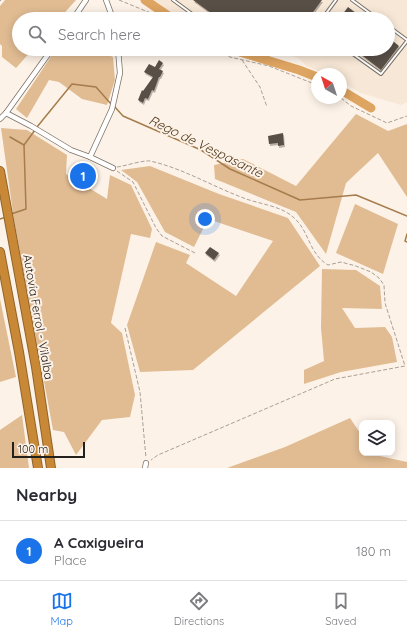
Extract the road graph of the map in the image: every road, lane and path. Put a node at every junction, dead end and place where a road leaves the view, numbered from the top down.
1 (86, 0) edge
2 (106, 0) edge
3 (119, 0) edge
4 (173, 0) edge
5 (336, 0) edge
6 (352, 0) edge
7 (78, 12) edge
8 (110, 12) edge
9 (148, 12) edge
10 (190, 12) edge
11 (327, 12) edge
12 (368, 12) edge
13 (395, 32) edge
14 (407, 41) edge
15 (47, 56) edge
16 (119, 56) edge
17 (230, 56) edge
18 (356, 56) edge
19 (242, 60) junction
20 (311, 83) edge
21 (347, 103) edge
22 (267, 107) dead end
23 (6, 113) junction
24 (407, 116) edge
25 (0, 119) edge
26 (90, 157) junction
27 (113, 168) junction
28 (0, 171) edge
29 (0, 252) edge
30 (195, 253) dead end
31 (125, 328) dead end
32 (145, 466) edge
33 (38, 468) edge
34 (51, 468) edge

1 - 7 street
2 - 8 street
3 - 9 path
4 - 10 lane
5 - 11 lane
6 - 12 lane
13 - 14 lane
14 - 18 lane
15 - 23 street
16 - 26 street
17 - 19 path
19 - 20 path
19 - 22 path
21 - 24 path
23 - 25 street
23 - 26 street
26 - 27 street
27 - 30 path
27 - 32 path
28 - 34 highway, Autovía Ferrol - Vilalba
29 - 33 highway, Autovía Ferrol - Vilalba
31 - 32 path

